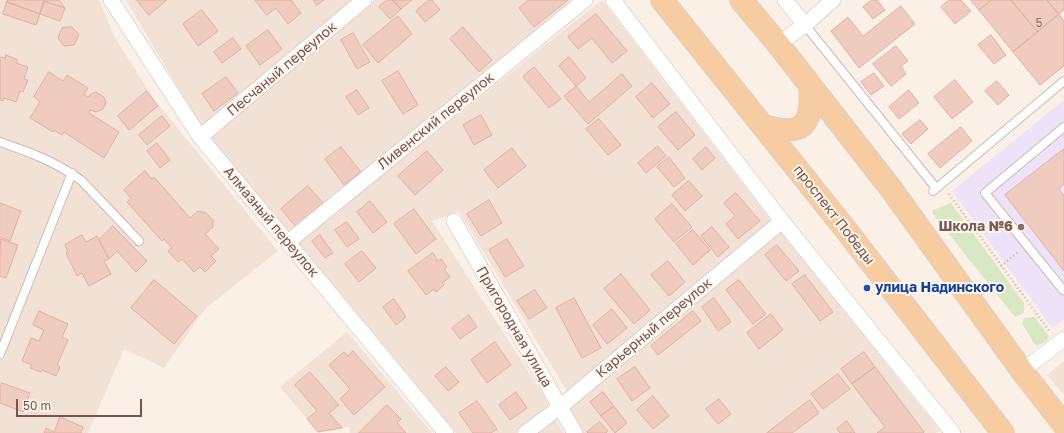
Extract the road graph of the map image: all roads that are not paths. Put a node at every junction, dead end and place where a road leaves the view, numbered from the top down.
1 (111, 0) edge
2 (364, 0) edge
3 (585, 0) edge
4 (613, 0) edge
5 (662, 0) edge
6 (741, 0) edge
7 (785, 0) edge
8 (833, 0) edge
9 (805, 25) junction
10 (778, 44) junction
11 (1064, 81) edge
12 (810, 87) junction
13 (764, 126) junction
14 (1064, 127) edge
15 (200, 137) junction
16 (0, 142) edge
17 (72, 173) junction
18 (454, 221) dead end
19 (782, 221) junction
20 (139, 241) dead end
21 (288, 242) junction
22 (1064, 289) edge
23 (1061, 342) edge
24 (0, 354) edge
25 (1022, 371) junction
26 (560, 407) junction
27 (1064, 425) edge
28 (446, 433) edge
29 (525, 433) edge
30 (575, 433) edge
31 (953, 433) edge
32 (1003, 433) edge

1 - 15 street, Алмазный переулок
2 - 15 street, Песчаный переулок
3 - 21 street, Ливенский переулок
4 - 19 street
5 - 13 main road, проспект Победы
6 - 10 main road
7 - 9 street
8 - 9 street
9 - 10 street
9 - 11 lane
10 - 12 main road
12 - 13 main road
12 - 25 main road
13 - 32 main road, проспект Победы
14 - 22 lane
15 - 21 street, Алмазный переулок
16 - 17 lane
17 - 20 lane
17 - 24 lane
18 - 26 street, Пригородная улица
19 - 26 street, Карьерный переулок
19 - 31 street
21 - 28 street, Алмазный переулок
23 - 25 street
25 - 27 main road
26 - 29 street, Карьерный переулок
26 - 30 street, Пригородная улица

